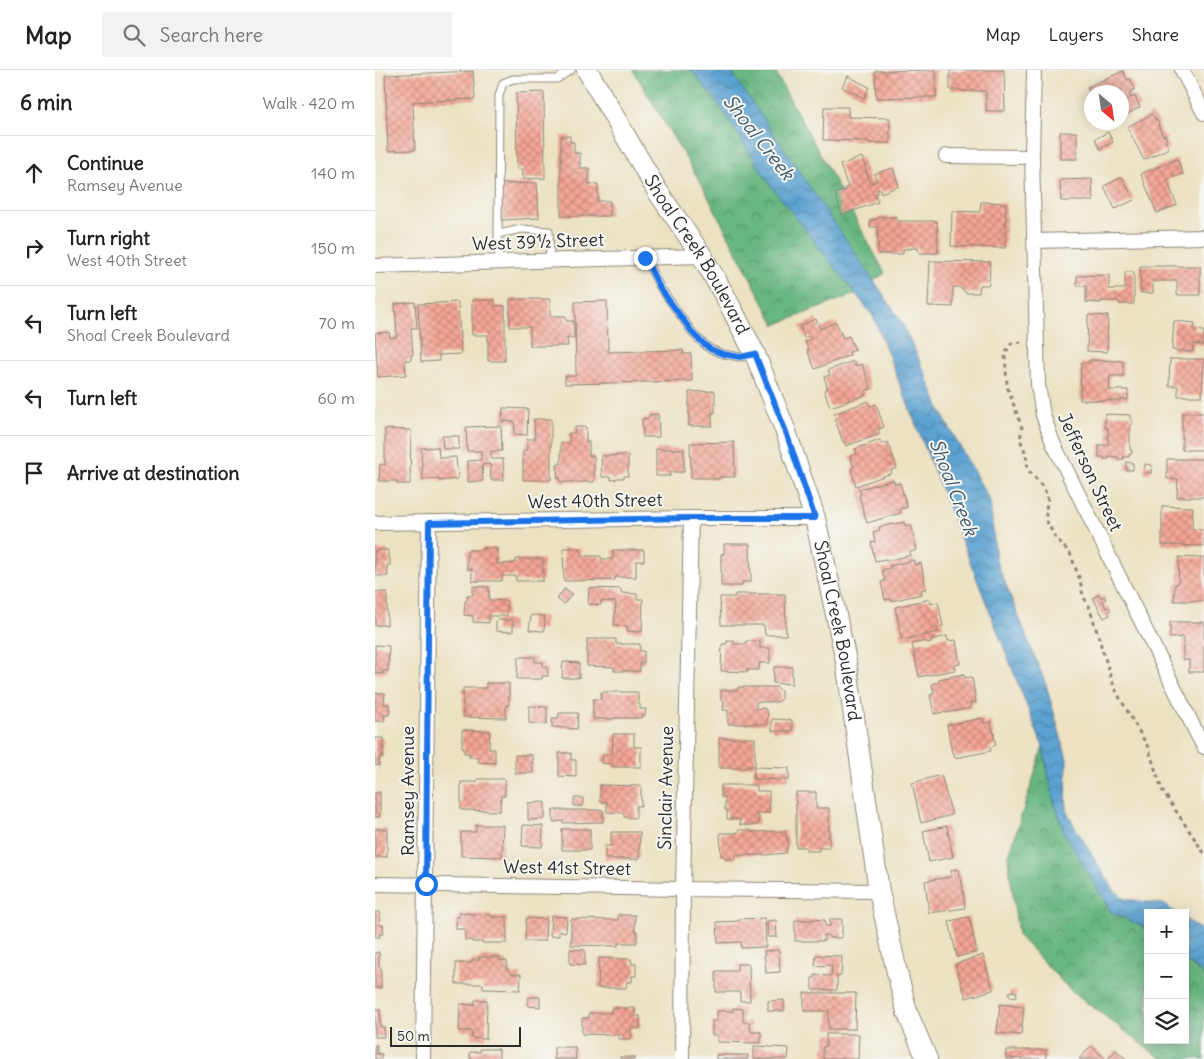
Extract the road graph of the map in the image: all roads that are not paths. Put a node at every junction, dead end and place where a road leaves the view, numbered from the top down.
1 (571, 70) edge
2 (587, 70) edge
3 (1034, 70) edge
4 (1182, 70) edge
5 (1204, 113) edge
6 (946, 156) dead end
7 (1032, 157) junction
8 (498, 234) junction
9 (1204, 237) edge
10 (1034, 241) junction
11 (702, 256) junction
12 (645, 258) junction
13 (550, 260) junction
14 (499, 262) junction
15 (375, 266) edge
16 (755, 354) junction
17 (691, 518) junction
18 (815, 518) junction
19 (375, 523) edge
20 (429, 523) junction
21 (1204, 747) edge
22 (375, 884) edge
23 (426, 884) junction
24 (683, 889) junction
25 (879, 891) junction
26 (423, 1059) edge
27 (681, 1059) edge
28 (927, 1059) edge

1 - 8 lane
2 - 11 street, Shoal Creek Boulevard
3 - 7 street, Jefferson Street
4 - 5 street
6 - 7 street
7 - 10 street, Jefferson Street
8 - 13 lane
8 - 14 lane
9 - 10 street
10 - 21 street, Jefferson Street
11 - 12 street, West 39½ Street
11 - 16 street, Shoal Creek Boulevard
12 - 13 street, West 39½ Street
12 - 16 lane
13 - 14 street, West 39½ Street
14 - 15 street, West 39½ Street
16 - 18 street, Shoal Creek Boulevard
17 - 18 street, West 40th Street
17 - 20 street, West 40th Street
17 - 24 street, Sinclair Avenue
18 - 25 street, Shoal Creek Boulevard
19 - 20 street, West 40th Street
20 - 23 street, Ramsey Avenue
22 - 23 street, West 41st Street
23 - 24 street, West 41st Street
23 - 26 street, Ramsey Avenue
24 - 25 street, West 41st Street
24 - 27 street, Sinclair Avenue
25 - 28 street, Shoal Creek Boulevard

